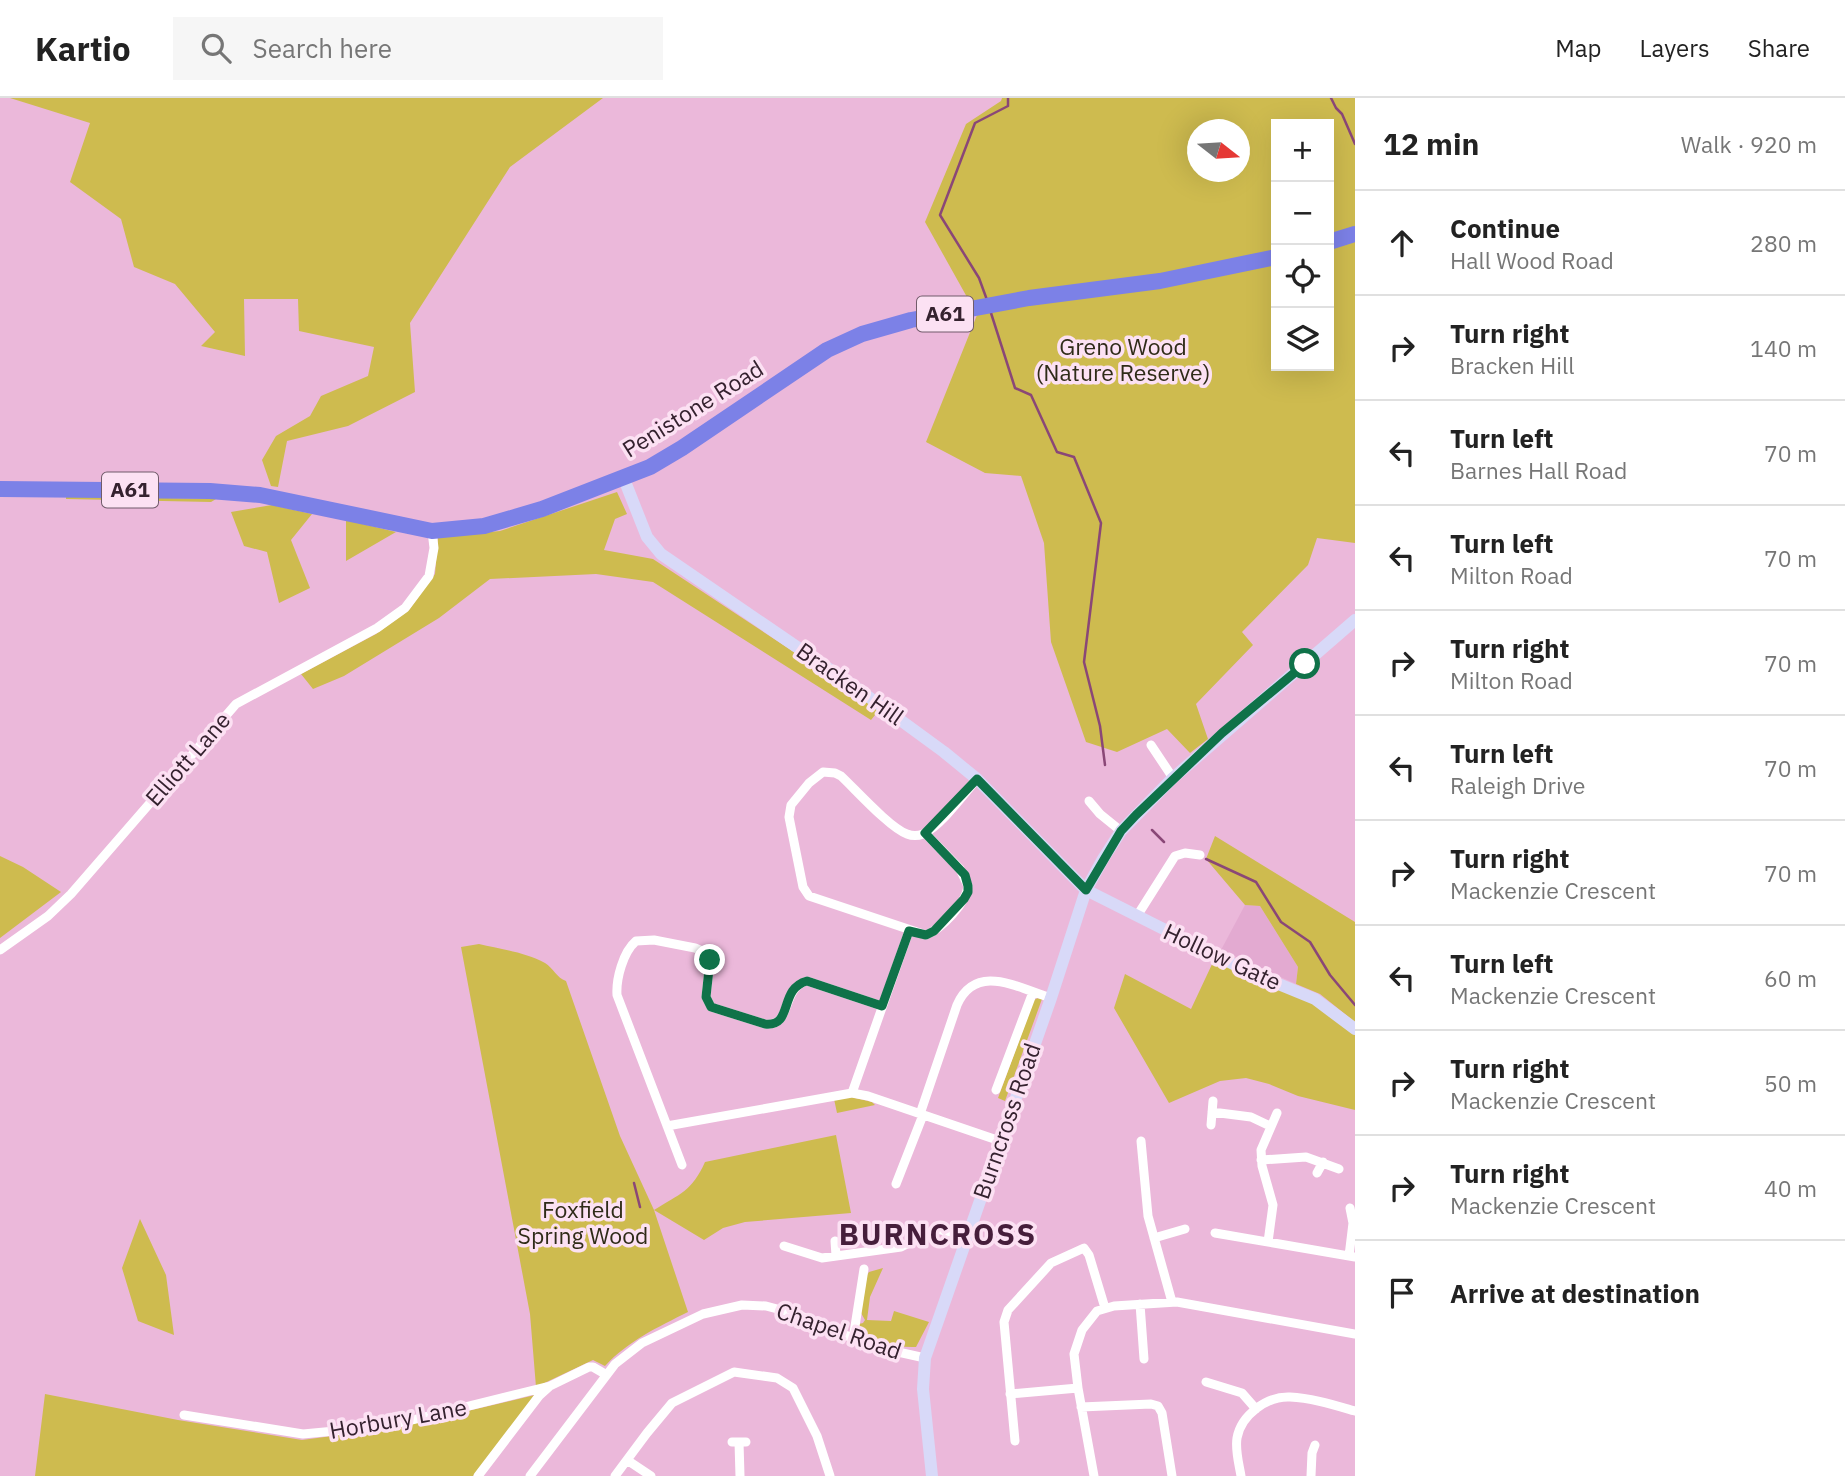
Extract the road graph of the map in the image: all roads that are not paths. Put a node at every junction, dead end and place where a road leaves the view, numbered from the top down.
1 (1355, 234) edge
2 (1334, 240) edge
3 (1271, 258) edge
4 (624, 479) junction
5 (0, 489) edge
6 (432, 531) junction
7 (1355, 620) edge
8 (1152, 745) dead end
9 (1173, 778) junction
10 (977, 779) junction
11 (1089, 801) dead end
12 (1121, 831) junction
13 (925, 833) junction
14 (1200, 855) dead end
15 (1086, 890) junction
16 (1137, 916) junction
17 (909, 931) junction
18 (0, 950) edge
19 (1033, 992) junction
20 (1051, 998) junction
21 (882, 1006) junction
22 (1355, 1029) edge
23 (996, 1090) dead end
24 (852, 1093) junction
25 (1213, 1101) dead end
26 (1212, 1112) junction
27 (1277, 1113) dead end
28 (921, 1115) junction
29 (1211, 1125) dead end
30 (667, 1126) junction
31 (1270, 1126) junction
32 (1000, 1141) junction
33 (1141, 1141) dead end
34 (1261, 1160) junction
35 (1323, 1162) junction
36 (682, 1165) dead end
37 (1339, 1169) dead end
38 (1317, 1173) dead end
39 (895, 1184) dead end
40 (1353, 1213) edge
41 (1185, 1229) dead end
42 (1215, 1233) dead end
43 (967, 1236) junction
44 (1154, 1238) junction
45 (835, 1241) dead end
46 (1268, 1242) junction
47 (784, 1246) dead end
48 (836, 1256) junction
49 (1352, 1256) edge
50 (875, 1267) dead end
51 (1172, 1302) junction
52 (1140, 1304) junction
53 (1105, 1308) junction
54 (1355, 1334) edge
55 (853, 1339) junction
56 (925, 1358) junction
57 (1144, 1359) dead end
58 (605, 1374) junction
59 (1206, 1382) dead end
60 (550, 1386) junction
61 (1078, 1388) junction
62 (1010, 1394) junction
63 (1081, 1407) junction
64 (1256, 1409) junction
65 (1355, 1411) edge
66 (184, 1415) dead end
67 (1015, 1441) dead end
68 (739, 1442) dead end
69 (1310, 1450) dead end
70 (627, 1460) junction
71 (533, 1475) edge
72 (829, 1475) edge
73 (478, 1476) edge
74 (615, 1476) edge
75 (651, 1476) edge
76 (740, 1476) edge
77 (932, 1476) edge
78 (1094, 1476) edge
79 (1172, 1476) edge
80 (1241, 1476) edge
81 (1311, 1476) edge

1 - 2 highway
3 - 4 highway, Penistone Road / A61
4 - 6 highway, Penistone Road / A61
4 - 10 main road, Bracken Hill
5 - 6 highway, Penistone Road / A61
6 - 18 street, Elliott Lane
7 - 9 main road, Burncross Road
8 - 9 street
9 - 12 main road, Burncross Road
10 - 13 street
10 - 15 main road, Bracken Hill
11 - 12 street
12 - 15 main road, Burncross Road
13 - 17 street
13 - 17 street
14 - 16 street
15 - 16 main road, Hollow Gate
15 - 20 main road, Burncross Road
16 - 22 main road, Hollow Gate
17 - 21 street
19 - 20 street
19 - 23 street
19 - 28 street
20 - 32 main road, Burncross Road
21 - 24 street
21 - 30 street
24 - 28 street
24 - 30 street
25 - 26 street
26 - 29 street
26 - 31 street
27 - 31 street
28 - 32 street
28 - 39 street
30 - 36 street
31 - 34 street
32 - 43 main road, Burncross Road
33 - 44 street
34 - 35 street
34 - 46 street
35 - 37 street
35 - 38 street
40 - 49 street
41 - 44 street
42 - 46 street
43 - 48 street
43 - 56 main road, Burncross Road
44 - 51 street
45 - 48 street
46 - 49 street
47 - 48 street
50 - 55 street
51 - 52 street
51 - 54 street
52 - 53 street
52 - 57 street
53 - 61 street
53 - 62 street
55 - 56 street, Chapel Road
55 - 58 street, Chapel Road
56 - 77 main road, Burncross Road
58 - 60 street, Horbury Lane
58 - 71 street, Chapel Road
59 - 64 street
60 - 66 street, Horbury Lane
60 - 73 street
61 - 62 street
61 - 63 street
62 - 67 street
63 - 78 street
63 - 79 street
64 - 65 street
64 - 80 street
68 - 76 street
69 - 81 street
70 - 72 street
70 - 74 street
70 - 75 street

